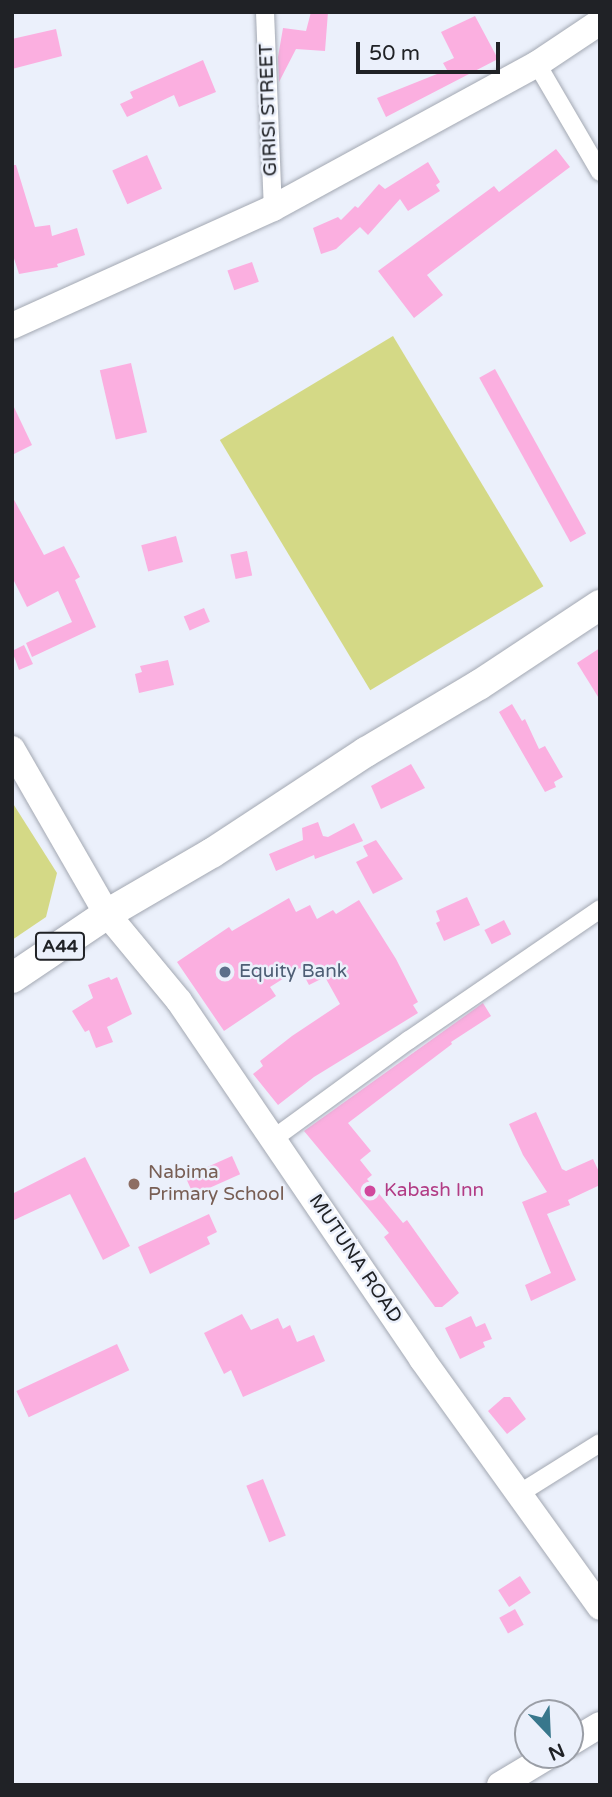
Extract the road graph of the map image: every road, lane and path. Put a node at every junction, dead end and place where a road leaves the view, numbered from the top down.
1 (265, 12) edge
2 (600, 22) edge
3 (537, 64) junction
4 (600, 172) edge
5 (272, 208) junction
6 (12, 326) edge
7 (600, 606) edge
8 (12, 749) edge
9 (600, 909) edge
10 (107, 914) junction
11 (12, 978) edge
12 (272, 1139) junction
13 (600, 1443) edge
14 (520, 1493) junction
15 (600, 1607) edge
16 (600, 1726) edge
17 (584, 1735) edge
18 (527, 1769) edge
19 (500, 1785) edge

1 - 5 street, GIRISI STREET
2 - 3 street
3 - 4 street
3 - 5 street
5 - 6 street
7 - 10 main road
8 - 10 street, MUTUNA ROAD
9 - 12 street
10 - 11 main road, A44
10 - 12 street, MUTUNA ROAD
12 - 14 street, MUTUNA ROAD
13 - 14 street
14 - 15 street, MUTUNA ROAD
16 - 17 street
18 - 19 street

